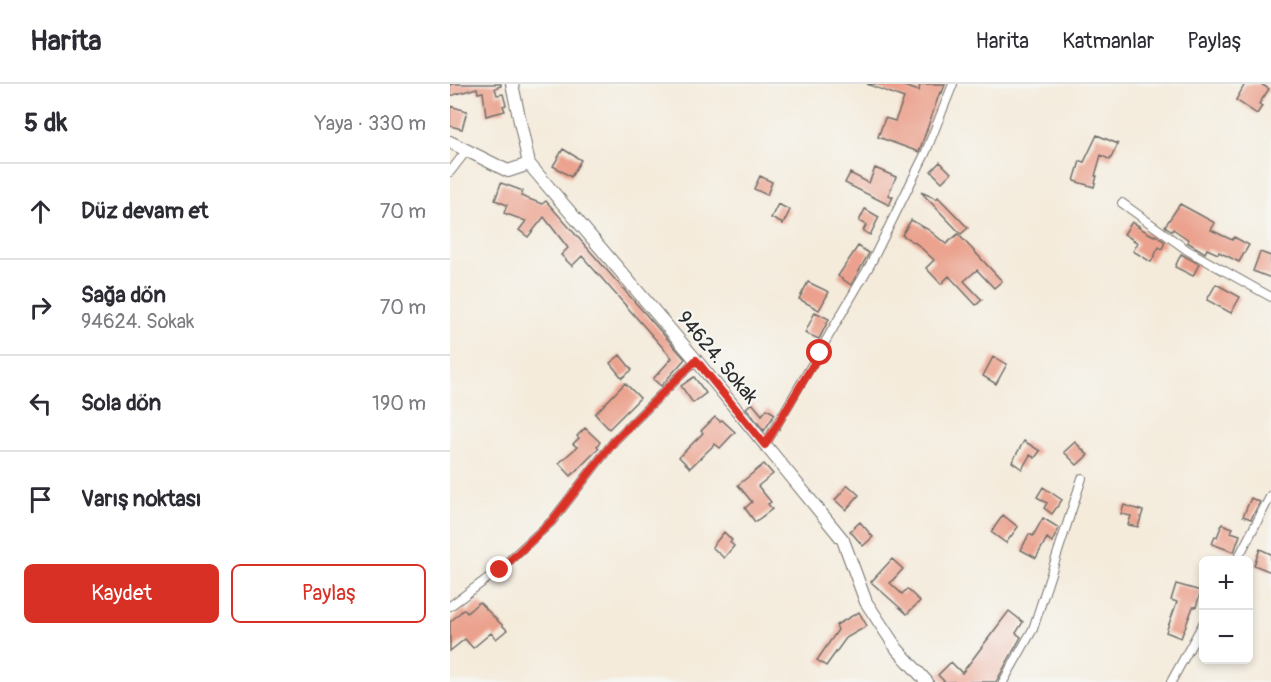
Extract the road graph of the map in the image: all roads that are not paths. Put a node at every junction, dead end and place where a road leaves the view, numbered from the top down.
1 (512, 84) edge
2 (953, 84) edge
3 (450, 142) edge
4 (466, 150) junction
5 (529, 164) junction
6 (450, 172) edge
7 (1122, 203) dead end
8 (1271, 297) edge
9 (696, 360) junction
10 (765, 445) junction
11 (1082, 478) dead end
12 (1271, 495) edge
13 (1240, 556) edge
14 (450, 606) edge
15 (1199, 630) edge
16 (927, 682) edge
17 (1003, 682) edge
18 (1171, 682) edge

1 - 5 street, 94624. Sokak
2 - 10 street
3 - 4 street
4 - 5 street
4 - 6 street
5 - 9 street, 94624. Sokak
7 - 8 street
9 - 10 street, 94624. Sokak
9 - 14 street
10 - 16 street, 94624. Sokak
11 - 17 street
12 - 13 street
15 - 18 street

